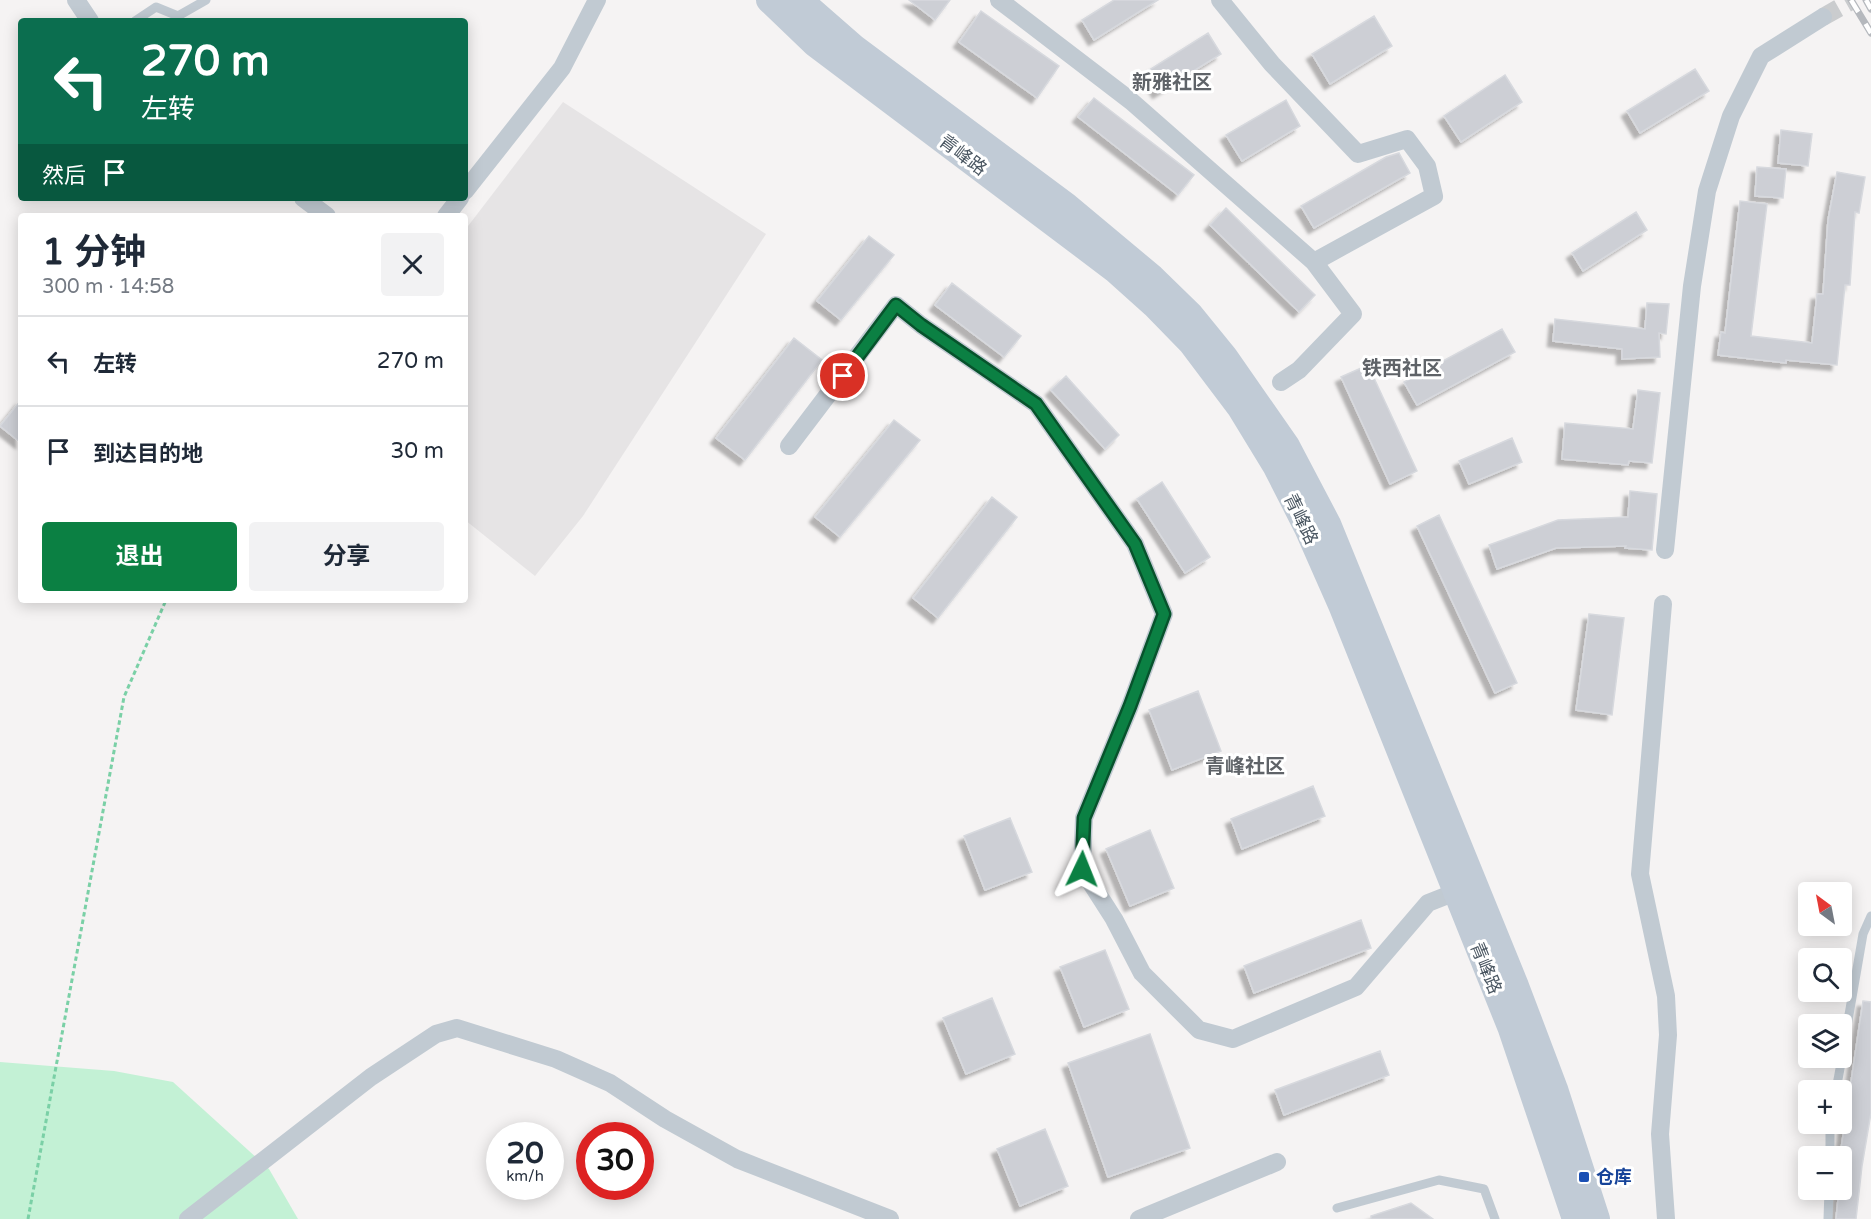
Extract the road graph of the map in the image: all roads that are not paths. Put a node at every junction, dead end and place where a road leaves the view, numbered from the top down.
1 (76, 0) edge
2 (206, 0) edge
3 (597, 0) edge
4 (769, 0) edge
5 (800, 0) edge
6 (999, 0) edge
7 (1220, 0) edge
8 (1823, 17) tunnel mouth
9 (88, 18) edge
10 (140, 18) edge
11 (468, 187) edge
12 (307, 201) edge
13 (458, 201) edge
14 (323, 213) edge
15 (448, 213) edge
16 (1314, 262) junction
17 (1281, 382) dead end
18 (789, 446) dead end
19 (1665, 550) dead end
20 (1663, 604) dead end
21 (1465, 888) junction
22 (1871, 916) edge
23 (1849, 1014) edge
24 (1277, 1162) dead end
25 (1829, 1200) edge
26 (1337, 1208) dead end
27 (188, 1219) edge
28 (890, 1219) edge
29 (1139, 1219) edge
30 (1495, 1219) edge
31 (1575, 1219) edge
32 (1597, 1219) edge
33 (1666, 1219) edge
34 (1828, 1219) edge

1 - 9 street
2 - 10 lane
3 - 11 street
4 - 21 main road, 青峰路
5 - 21 main road, 青峰路
6 - 16 street
7 - 16 street
8 - 19 street
12 - 14 street
13 - 15 street
16 - 17 street
18 - 21 street
20 - 33 street
21 - 31 main road, 青峰路
21 - 32 main road, 青峰路
22 - 23 lane
24 - 29 street
25 - 34 lane
26 - 30 lane
27 - 28 street

